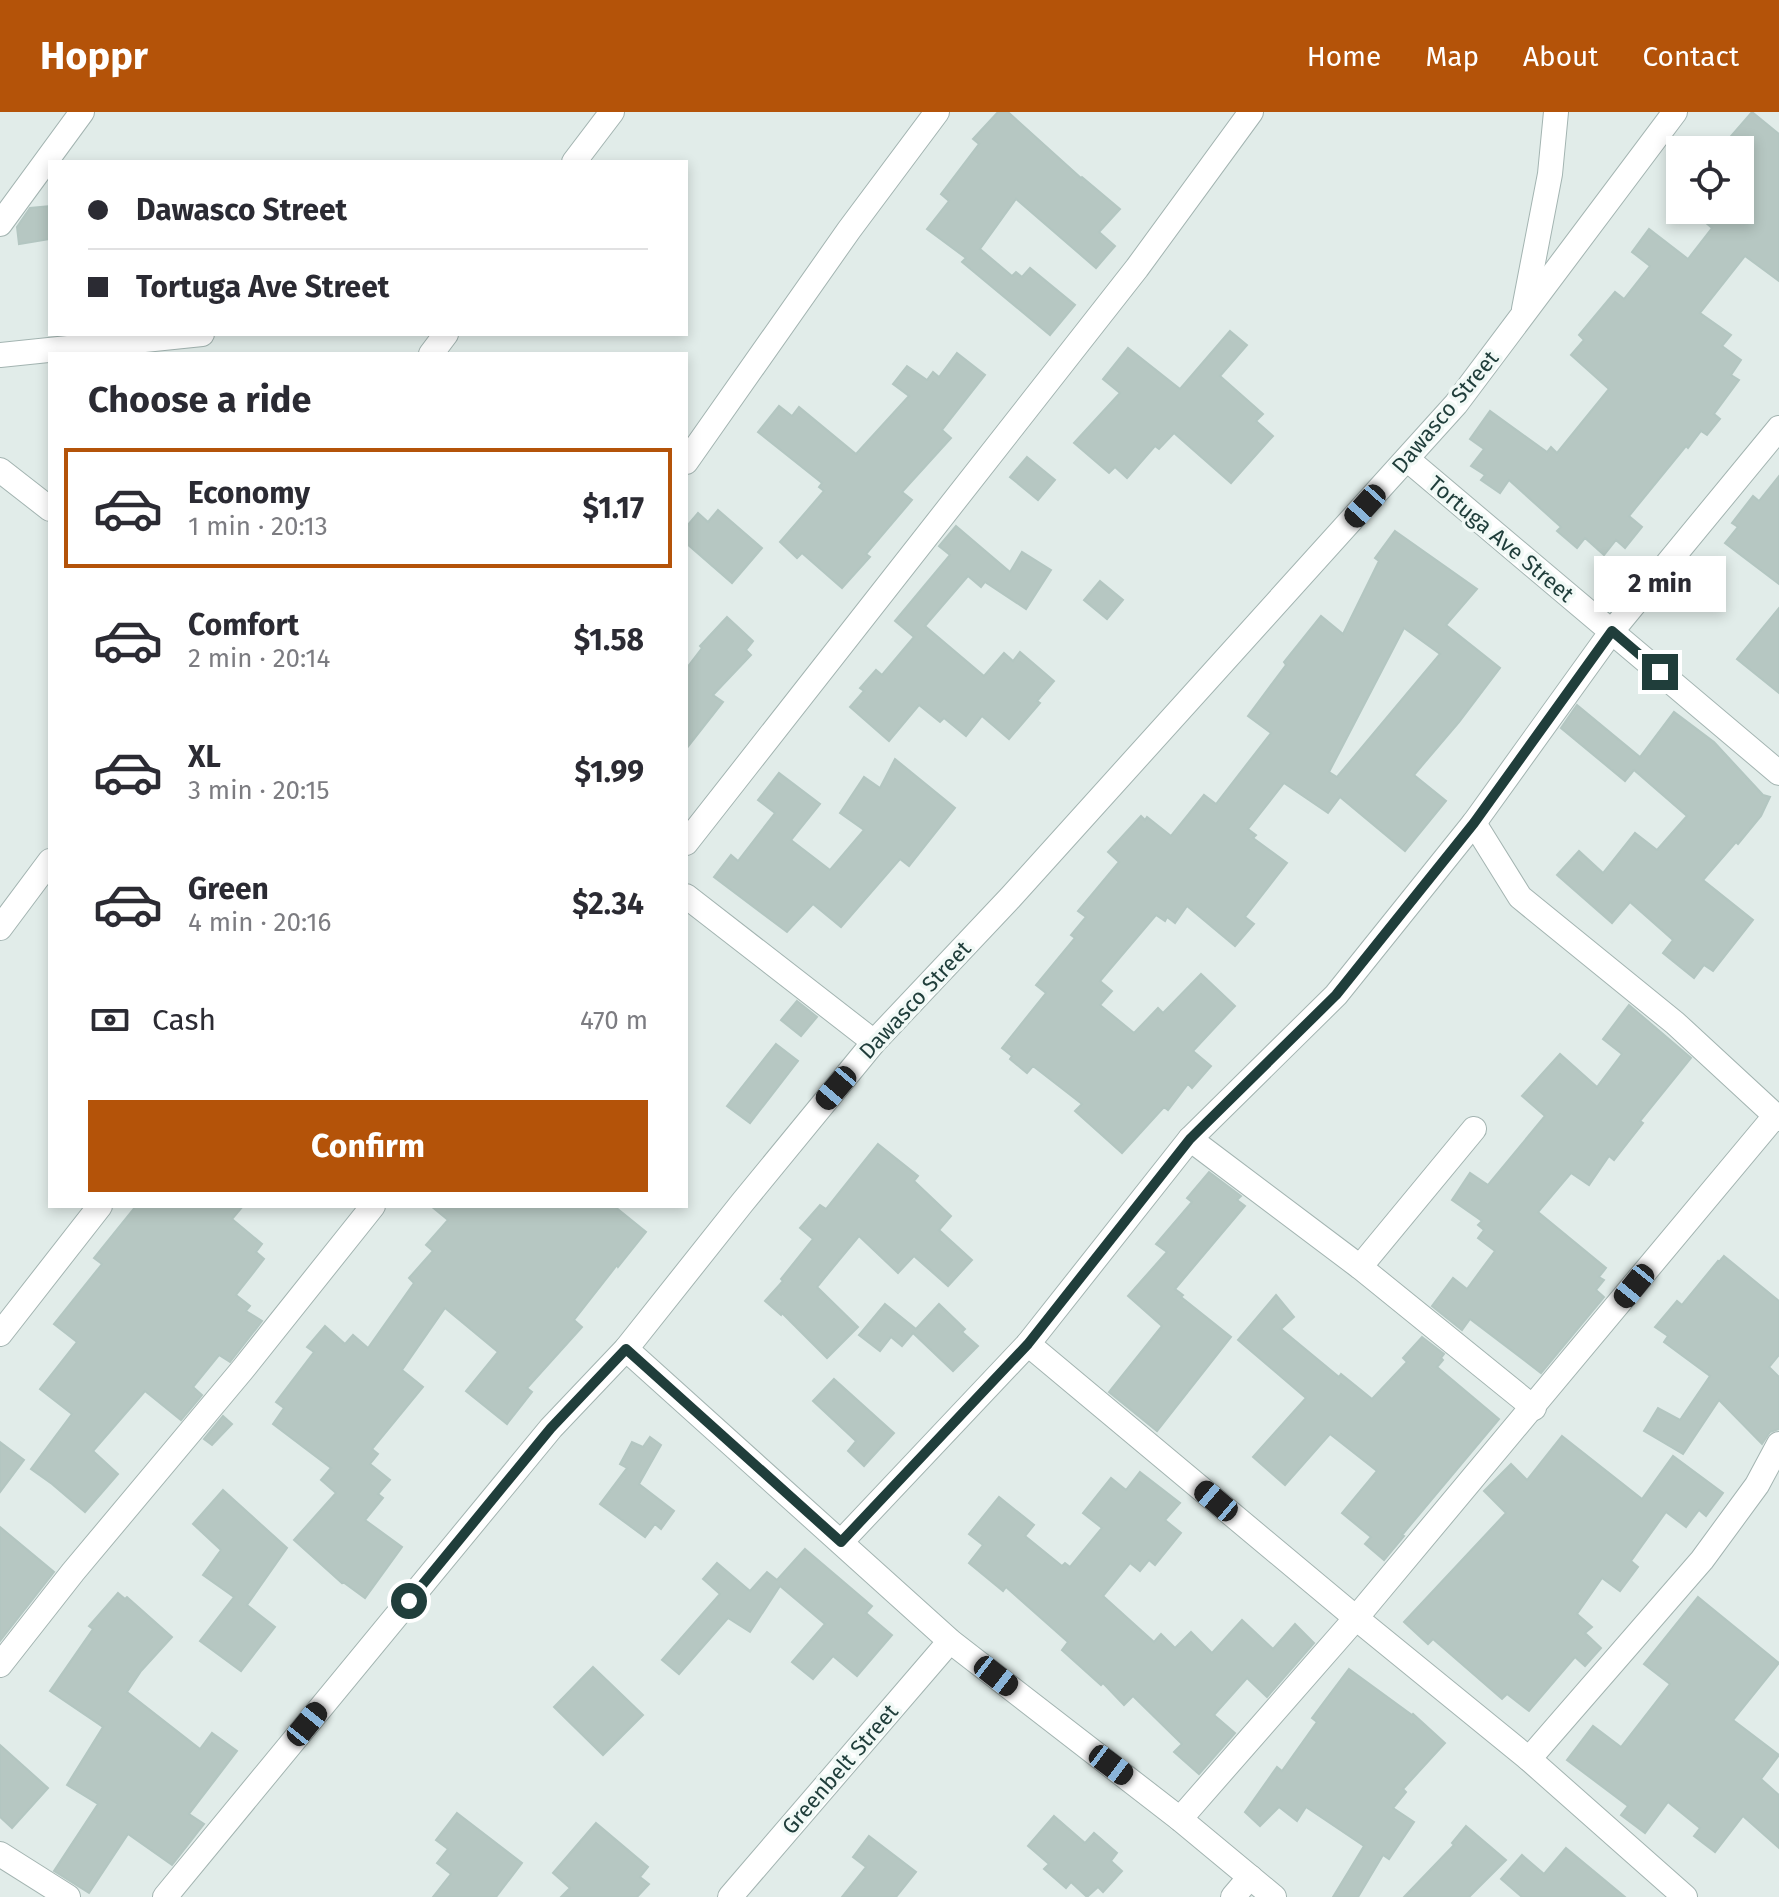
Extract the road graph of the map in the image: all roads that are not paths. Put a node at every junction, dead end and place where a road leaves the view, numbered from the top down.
1 (82, 112) edge
2 (612, 112) edge
3 (937, 112) edge
4 (1251, 112) edge
5 (1556, 112) edge
6 (1667, 115) edge
7 (576, 160) edge
8 (0, 224) edge
9 (1523, 315) junction
10 (183, 336) edge
11 (0, 355) edge
12 (1775, 442) edge
13 (688, 459) edge
14 (1407, 459) junction
15 (0, 470) edge
16 (48, 507) edge
17 (1612, 631) junction
18 (1779, 773) edge
19 (1474, 823) junction
20 (688, 840) edge
21 (48, 864) edge
22 (688, 898) edge
23 (0, 928) edge
24 (874, 1042) junction
25 (1777, 1118) edge
26 (1474, 1129) dead end
27 (1190, 1139) junction
28 (98, 1208) edge
29 (371, 1208) edge
30 (1360, 1267) junction
31 (0, 1334) edge
32 (1028, 1344) junction
33 (626, 1349) junction
34 (1534, 1408) junction
35 (1779, 1444) edge
36 (841, 1542) junction
37 (1356, 1618) junction
38 (950, 1641) junction
39 (0, 1665) edge
40 (1529, 1759) junction
41 (1180, 1819) junction
42 (0, 1854) edge
43 (1250, 1877) junction
44 (68, 1897) edge
45 (165, 1897) edge
46 (730, 1897) edge
47 (1233, 1897) edge
48 (1274, 1897) edge
49 (1685, 1897) edge

1 - 8 street
2 - 7 street
3 - 13 street
4 - 20 street
5 - 9 street
6 - 9 street, Dawasco Street
9 - 14 street, Dawasco Street
10 - 11 street
12 - 17 street
14 - 17 street, Tortuga Ave Street
14 - 24 street, Dawasco Street
15 - 16 street
17 - 18 street, Tortuga Ave Street
17 - 19 street
19 - 25 street
19 - 27 street
21 - 23 street
22 - 24 street
24 - 33 street, Dawasco Street
25 - 34 street
26 - 30 street
27 - 30 street
27 - 32 street
28 - 31 street
29 - 39 street
30 - 34 street
32 - 36 street
32 - 37 street
33 - 36 street
33 - 45 street, Dawasco Street
34 - 37 street
35 - 40 street
36 - 38 street
37 - 40 street
37 - 41 street
38 - 41 street
38 - 46 street, Greenbelt Street
40 - 49 street
41 - 43 street
42 - 44 street
43 - 47 street
43 - 48 street

